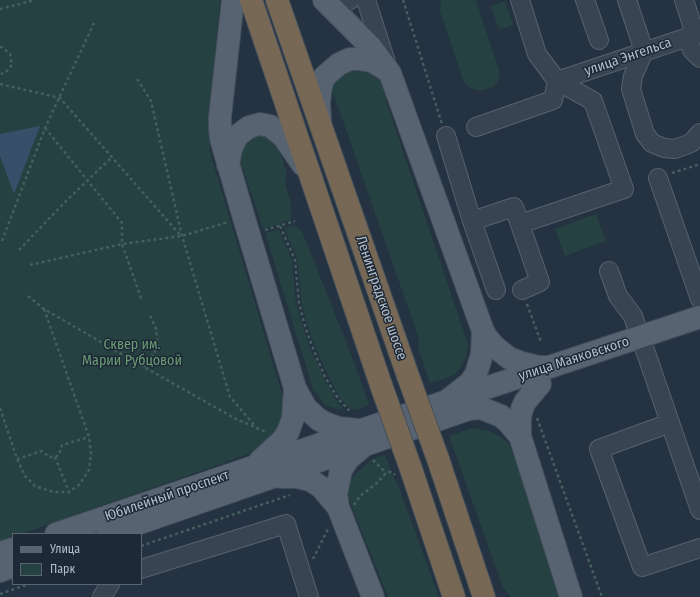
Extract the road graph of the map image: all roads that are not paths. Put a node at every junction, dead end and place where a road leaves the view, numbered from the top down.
1 (233, 0) edge
2 (251, 0) edge
3 (277, 0) edge
4 (350, 0) edge
5 (366, 0) edge
6 (520, 0) edge
7 (585, 0) edge
8 (627, 0) edge
9 (684, 0) edge
10 (325, 1) edge
11 (694, 35) edge
12 (599, 40) dead end
13 (368, 45) junction
14 (644, 52) junction
15 (700, 58) edge
16 (390, 72) junction
17 (557, 81) junction
18 (321, 126) junction
19 (476, 127) dead end
20 (700, 133) edge
21 (446, 136) road end
22 (228, 165) junction
23 (311, 176) junction
24 (658, 178) dead end
25 (472, 221) junction
26 (520, 224) junction
27 (609, 271) dead end
28 (496, 290) dead end
29 (522, 290) road end
30 (700, 299) edge
31 (700, 317) edge
32 (483, 331) junction
33 (700, 332) edge
34 (642, 343) junction
35 (545, 375) junction
36 (295, 388) junction
37 (447, 401) junction
38 (469, 409) junction
39 (670, 423) junction
40 (363, 436) junction
41 (520, 436) junction
42 (264, 471) junction
43 (700, 510) edge
44 (334, 518) junction
45 (59, 533) edge
46 (110, 533) edge
47 (700, 548) edge
48 (12, 549) edge
49 (0, 553) edge
50 (12, 566) edge
51 (142, 570) edge
52 (0, 571) edge
53 (109, 585) edge
54 (102, 597) edge
55 (309, 597) edge
56 (373, 597) edge
57 (454, 597) edge
58 (484, 597) edge
59 (571, 597) edge

1 - 22 main road
2 - 23 highway, Ленинградское шоссе
3 - 18 highway, Ленинградское шоссе
4 - 10 street
5 - 13 street
6 - 17 street
7 - 12 street
8 - 14 street
9 - 11 street
10 - 13 main road
11 - 14 street, улица Энгельса
11 - 15 street
13 - 16 street
13 - 16 main road
13 - 18 main road
14 - 17 street, улица Энгельса
14 - 20 street
16 - 32 main road
17 - 19 street
17 - 26 street
18 - 58 highway, Ленинградское шоссе, bridge
21 - 25 street
22 - 23 main road
22 - 36 main road
23 - 57 highway, Ленинградское шоссе, bridge
24 - 30 street
25 - 26 street
25 - 28 street
26 - 29 street
27 - 34 street
31 - 34 main road, улица Маяковского
32 - 35 main road
32 - 37 main road
33 - 34 main road, улица Маяковского
34 - 35 main road, улица Маяковского
34 - 39 street
35 - 37 main road, улица Маяковского
35 - 38 main road, улица Маяковского
35 - 41 main road
36 - 40 main road
36 - 42 main road
37 - 40 main road, улица Маяковского
38 - 40 main road, улица Маяковского
38 - 41 main road
39 - 43 street
39 - 47 street
40 - 42 main road
40 - 44 main road
41 - 59 main road
42 - 44 main road
42 - 45 main road, Юбилейный проспект
42 - 46 main road, Юбилейный проспект
44 - 56 main road
48 - 49 main road
50 - 52 main road
51 - 55 street
53 - 54 street

